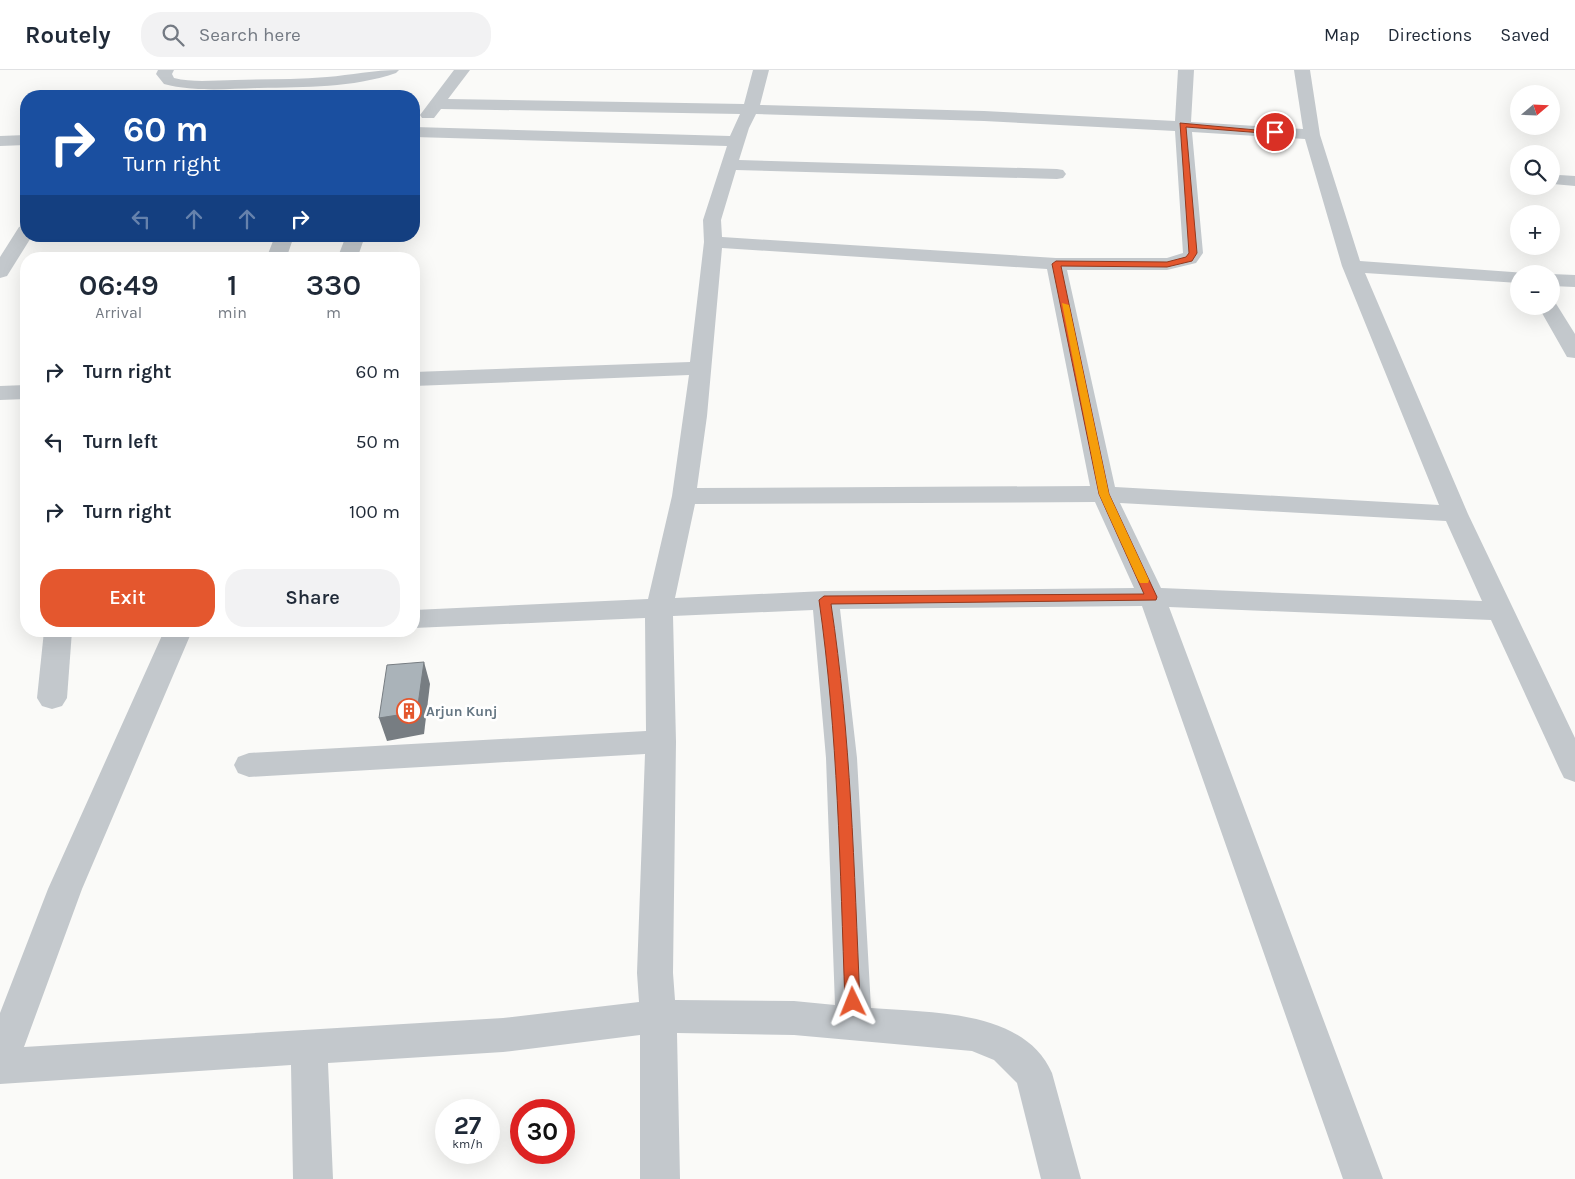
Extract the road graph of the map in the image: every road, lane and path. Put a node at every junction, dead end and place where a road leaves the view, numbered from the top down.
1 (166, 70) edge
2 (391, 70) edge
3 (462, 70) edge
4 (762, 70) edge
5 (1186, 70) edge
6 (1302, 70) edge
7 (436, 104) junction
8 (751, 109) junction
9 (420, 125) edge
10 (1183, 125) junction
11 (420, 132) edge
12 (1312, 135) junction
13 (20, 140) edge
14 (0, 141) edge
15 (733, 153) junction
16 (1056, 174) dead end
17 (20, 240) edge
18 (713, 242) junction
19 (1056, 264) junction
20 (1352, 266) junction
21 (0, 272) edge
22 (1510, 277) edge
23 (1560, 281) edge
24 (1575, 282) edge
25 (1553, 315) edge
26 (1575, 352) edge
27 (699, 368) junction
28 (420, 379) edge
29 (20, 392) edge
30 (0, 393) edge
31 (1104, 494) junction
32 (684, 496) junction
33 (1454, 514) junction
34 (1152, 597) junction
35 (824, 600) junction
36 (659, 609) junction
37 (1501, 612) junction
38 (420, 619) edge
39 (57, 637) edge
40 (175, 637) edge
41 (52, 698) dead end
42 (661, 742) junction
43 (249, 766) dead end
44 (1575, 770) edge
45 (658, 1016) junction
46 (854, 1022) junction
47 (309, 1047) junction
48 (0, 1061) edge
49 (0, 1066) edge
50 (313, 1179) edge
51 (660, 1179) edge
52 (1061, 1179) edge
53 (1363, 1179) edge

1 - 2 street
3 - 7 street
4 - 8 street
5 - 10 street
6 - 12 street
7 - 8 street
7 - 9 street
8 - 10 street
8 - 15 street
10 - 12 street
10 - 19 street
11 - 15 street
12 - 20 street
13 - 14 street
15 - 16 street
15 - 18 street
17 - 21 street
18 - 19 street
18 - 27 street
19 - 31 street
20 - 22 street
20 - 33 street
23 - 24 street
25 - 26 street
27 - 28 street
27 - 32 street
29 - 30 street
31 - 32 street
31 - 33 street
31 - 34 street
32 - 36 street
33 - 37 street
34 - 35 street
34 - 37 street
34 - 53 street
35 - 36 street
35 - 46 street
36 - 38 street
36 - 42 street
37 - 44 street
39 - 41 street
40 - 48 street
42 - 43 street
42 - 45 street
45 - 46 street
45 - 47 street
45 - 51 street
46 - 52 street
47 - 49 street
47 - 50 street

